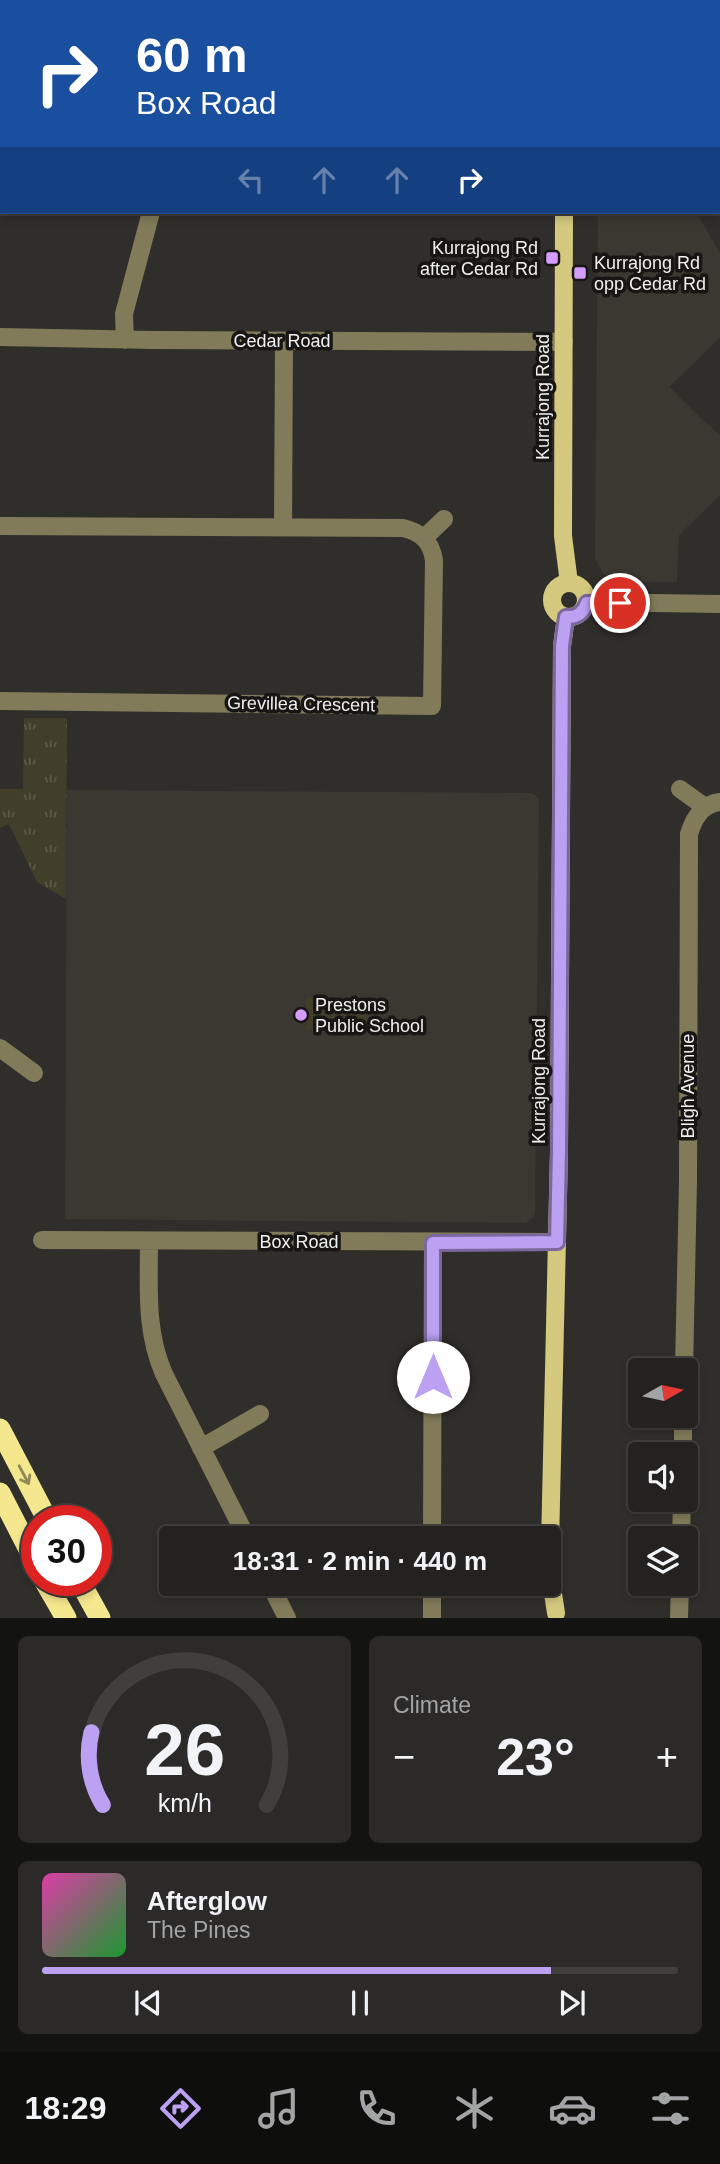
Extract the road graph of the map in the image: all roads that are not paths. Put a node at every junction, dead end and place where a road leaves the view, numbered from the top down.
1 (150, 214) edge
2 (564, 214) edge
3 (0, 337) edge
4 (125, 340) junction
5 (284, 341) junction
6 (564, 342) junction
7 (444, 519) dead end
8 (0, 526) edge
9 (283, 527) junction
10 (424, 538) junction
11 (569, 583) junction
12 (587, 603) junction
13 (720, 604) edge
14 (566, 617) junction
15 (0, 701) edge
16 (680, 789) dead end
17 (713, 804) edge
18 (0, 1048) edge
19 (34, 1073) dead end
20 (42, 1240) dead end
21 (149, 1241) junction
22 (557, 1242) junction
23 (433, 1243) junction
24 (684, 1358) edge
25 (260, 1414) dead end
26 (0, 1429) edge
27 (201, 1448) junction
28 (0, 1493) edge
29 (40, 1505) edge
30 (241, 1526) edge
31 (432, 1526) edge
32 (550, 1526) edge
33 (21, 1534) edge
34 (53, 1596) edge
35 (88, 1596) edge
36 (276, 1596) edge
37 (432, 1596) edge
38 (552, 1596) edge
39 (680, 1596) edge
40 (553, 1616) edge
41 (66, 1618) edge
42 (100, 1618) edge
43 (287, 1618) edge
44 (432, 1618) edge
45 (679, 1618) edge

1 - 4 street
2 - 6 main road, Kurrajong Road
3 - 4 street, Cedar Road
4 - 5 street, Cedar Road
5 - 6 street, Cedar Road
5 - 9 street
6 - 11 main road, Kurrajong Road
7 - 10 street
8 - 9 street
9 - 10 street
10 - 15 street, Grevillea Crescent
11 - 12 main road
11 - 14 main road
12 - 13 street
12 - 14 main road
14 - 22 main road, Kurrajong Road
16 - 17 street, Bligh Avenue
17 - 24 street, Bligh Avenue
18 - 19 street
20 - 21 street, Box Road
21 - 23 street, Box Road
21 - 27 street
22 - 23 street, Box Road
22 - 32 main road, Kurrajong Road
23 - 31 street
25 - 27 street
26 -> 29 highway
27 - 30 street
28 - 33 highway
34 - 41 highway
35 - 42 highway
36 - 43 street
37 - 44 street
38 - 40 main road
39 - 45 street

